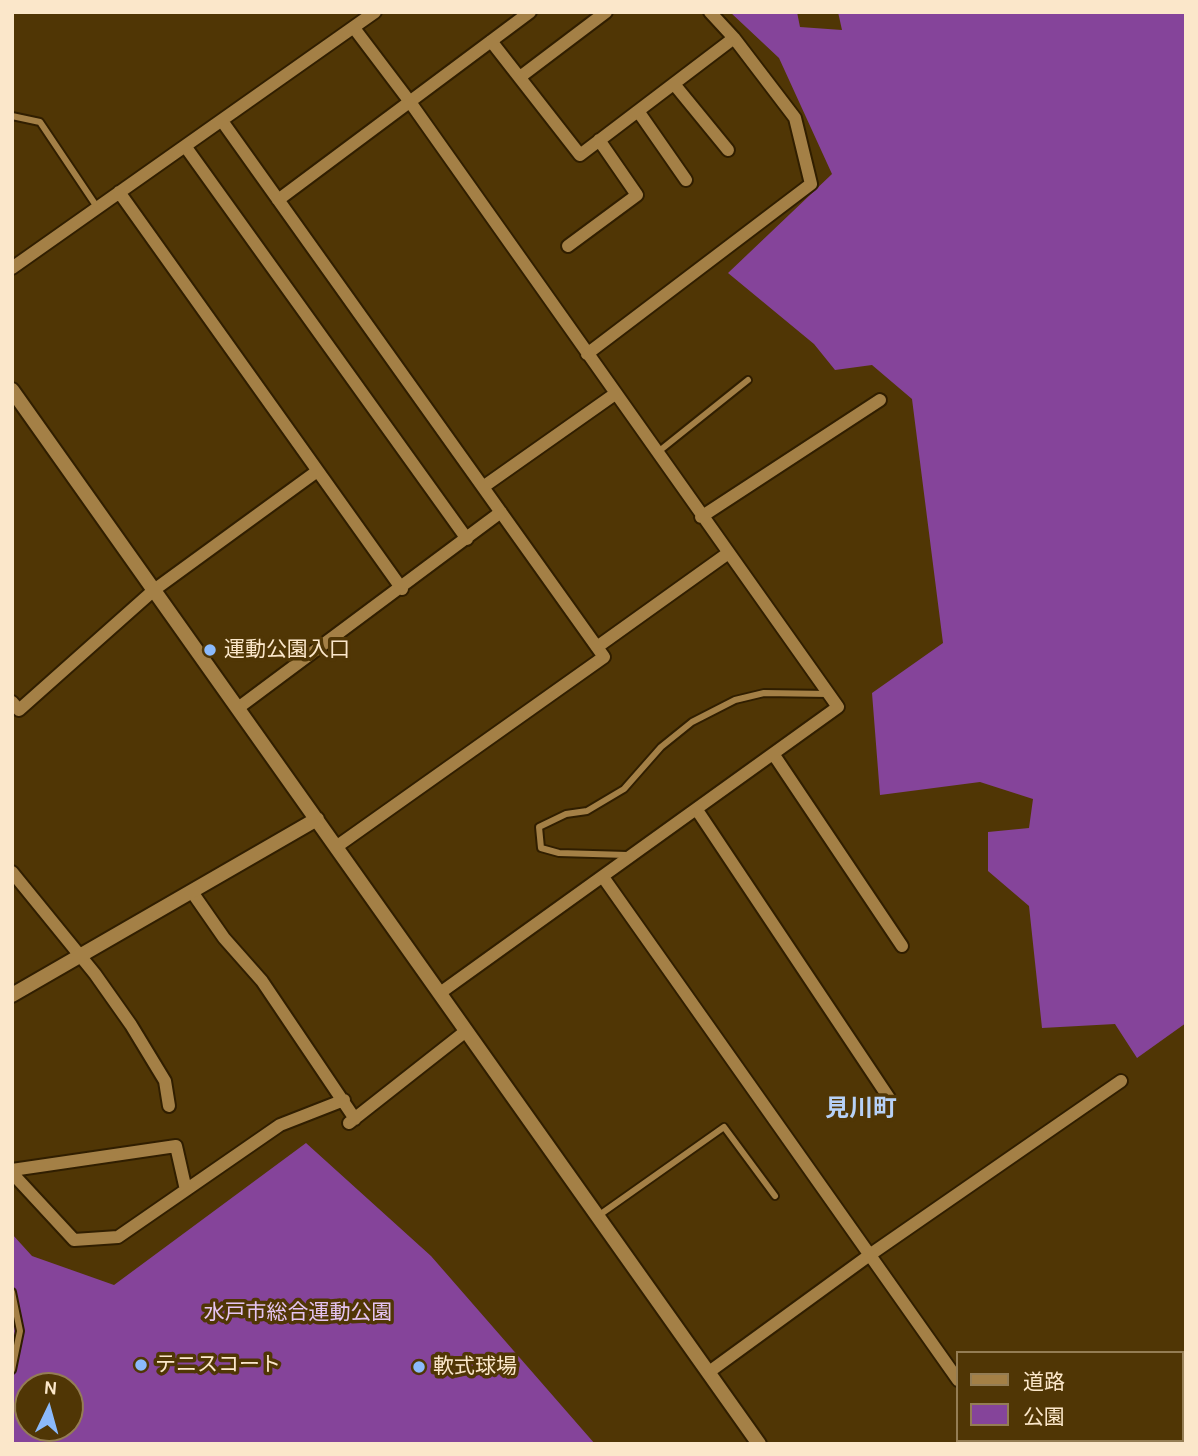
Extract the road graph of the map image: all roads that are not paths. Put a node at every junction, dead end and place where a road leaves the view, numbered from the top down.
1 (375, 12) edge
2 (530, 12) edge
3 (606, 12) edge
4 (710, 12) edge
5 (354, 28) junction
6 (734, 38) junction
7 (491, 41) junction
8 (520, 78) junction
9 (674, 84) junction
10 (410, 102) junction
11 (638, 111) junction
12 (12, 116) edge
13 (222, 121) junction
14 (599, 140) junction
15 (185, 146) junction
16 (728, 150) dead end
17 (686, 180) dead end
18 (119, 192) junction
19 (278, 200) junction
20 (97, 207) junction
21 (568, 246) dead end
22 (12, 268) edge
23 (587, 354) junction
24 (748, 380) dead end
25 (12, 390) edge
26 (615, 394) junction
27 (880, 400) dead end
28 (657, 454) junction
29 (316, 472) junction
30 (483, 488) junction
31 (501, 512) junction
32 (701, 517) junction
33 (467, 540) junction
34 (727, 554) junction
35 (402, 589) junction
36 (154, 590) junction
37 (597, 647) junction
38 (829, 694) junction
39 (12, 702) edge
40 (238, 708) junction
41 (774, 755) junction
42 (697, 810) junction
43 (317, 819) junction
44 (336, 847) junction
45 (632, 856) junction
46 (12, 872) edge
47 (603, 877) junction
48 (192, 892) junction
49 (902, 946) dead end
50 (79, 957) junction
51 (440, 993) junction
52 (12, 995) edge
53 (466, 1031) junction
54 (1121, 1081) dead end
55 (889, 1097) dead end
56 (344, 1100) junction
57 (169, 1106) dead end
58 (12, 1171) edge
59 (186, 1190) junction
60 (775, 1196) dead end
61 (598, 1216) junction
62 (871, 1254) junction
63 (12, 1292) edge
64 (12, 1370) edge
65 (709, 1372) junction
66 (956, 1377) edge
67 (759, 1444) edge

1 - 5 street
2 - 7 street
3 - 8 street
4 - 6 street
5 - 10 street
5 - 13 street
6 - 9 street
6 - 23 street
7 - 8 street
7 - 10 street
8 - 14 street
9 - 11 street
9 - 16 street
10 - 19 street
10 - 23 street
11 - 14 street
11 - 17 street
12 - 20 lane
13 - 15 street
13 - 19 street
14 - 21 street
15 - 18 street
15 - 33 street
18 - 20 street
18 - 29 street
19 - 30 street
20 - 22 street
23 - 26 street
24 - 28 lane
25 - 36 street
26 - 28 street
26 - 30 street
27 - 32 street
28 - 32 street
29 - 35 street
29 - 36 street
30 - 31 street
31 - 33 street
31 - 37 street
32 - 34 street
33 - 35 street
34 - 37 street
34 - 38 street
35 - 40 street
36 - 39 street
36 - 40 street
37 - 44 street
38 - 41 street
38 - 45 lane
40 - 43 street
41 - 42 street
41 - 49 street
42 - 45 street
42 - 55 street
43 - 44 street
43 - 48 street
44 - 51 street
45 - 47 street
46 - 50 street
47 - 51 street
47 - 62 street
48 - 50 street
48 - 56 street
50 - 52 street
50 - 57 street
51 - 53 street
53 - 56 street
53 - 61 street
54 - 62 street
56 - 59 street
58 - 59 street
58 - 59 street
60 - 61 lane
61 - 65 street
62 - 65 street
62 - 66 street
63 - 64 lane
65 - 67 street

